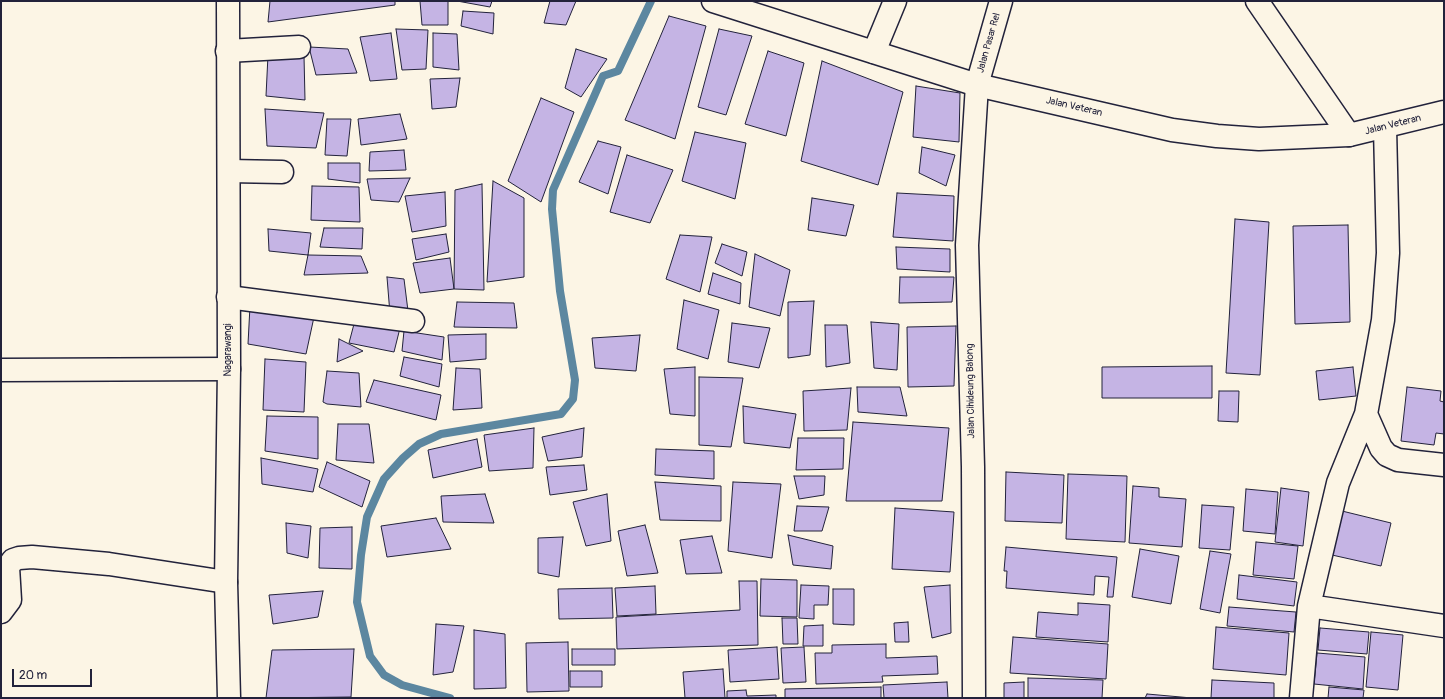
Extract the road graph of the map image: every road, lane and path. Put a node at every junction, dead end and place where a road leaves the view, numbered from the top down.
1 (228, 1) edge
2 (713, 1) edge
3 (895, 1) edge
4 (1000, 1) edge
5 (1257, 1) edge
6 (299, 47) dead end
7 (227, 51) junction
8 (874, 52) junction
9 (977, 85) junction
10 (1444, 112) edge
11 (1384, 128) junction
12 (1349, 135) junction
13 (229, 171) junction
14 (282, 172) dead end
15 (228, 297) junction
16 (413, 321) dead end
17 (229, 369) junction
18 (1, 370) edge
19 (1366, 414) junction
20 (1444, 465) edge
21 (226, 582) junction
22 (1310, 606) junction
23 (1, 612) edge
24 (1444, 626) edge
25 (228, 698) edge
26 (974, 698) edge
27 (1301, 698) edge

1 - 7 street, Nagarawangi
2 - 8 street, Jalan Veteran
3 - 8 street
4 - 9 street, Jalan Pasar Rel
5 - 12 street
6 - 7 street
7 - 13 street, Nagarawangi
8 - 9 street, Jalan Veteran
9 - 12 street, Jalan Veteran
9 - 26 street, Jalan Cihideung Balong
10 - 11 street, Jalan Veteran
11 - 12 street, Jalan Veteran
11 - 19 street
13 - 14 street
13 - 15 street, Nagarawangi
15 - 16 street
15 - 17 street, Nagarawangi
17 - 18 street
17 - 21 street, Nagarawangi
19 - 20 street
19 - 22 street
21 - 23 street
21 - 25 street, Nagarawangi
22 - 24 street
22 - 27 street

